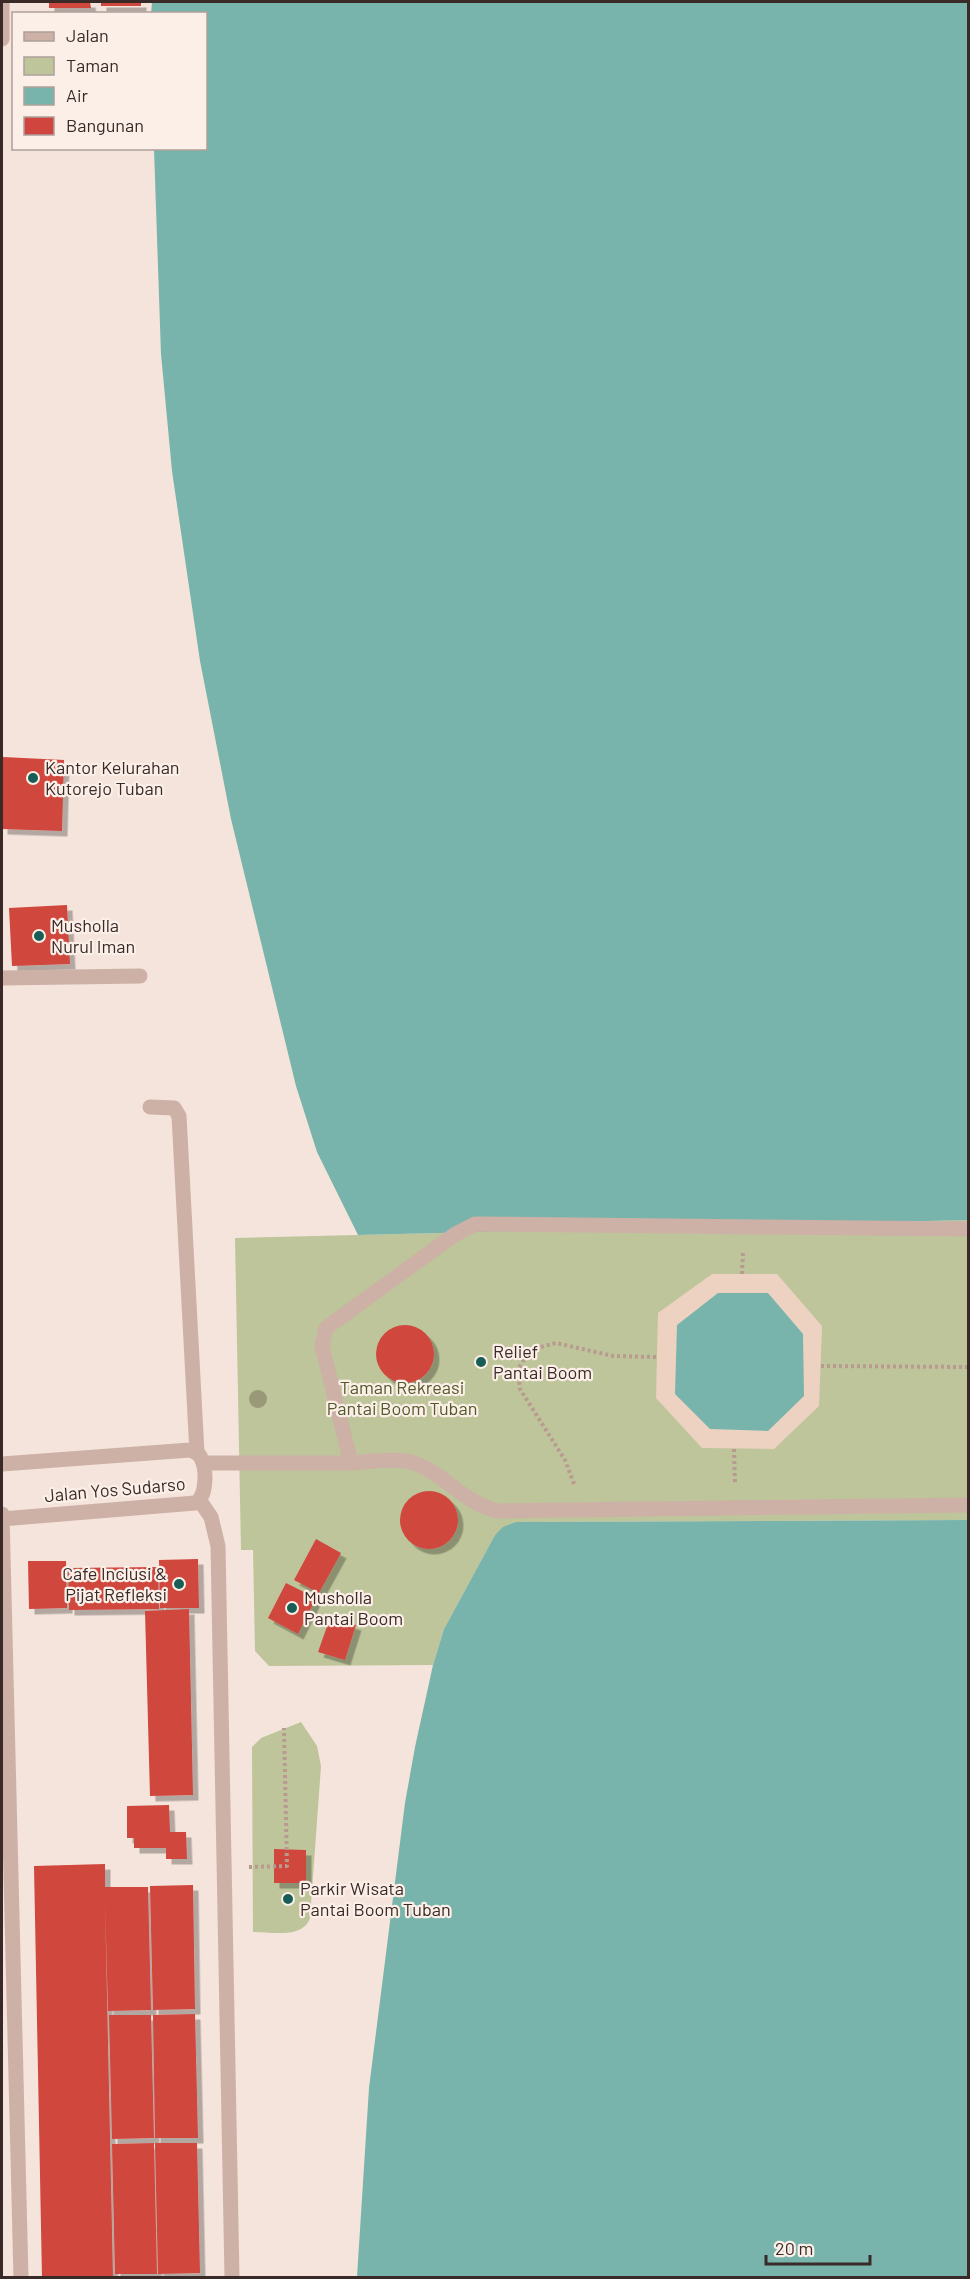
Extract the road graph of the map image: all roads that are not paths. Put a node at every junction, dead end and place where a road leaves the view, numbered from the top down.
1 (2, 2) edge
2 (2, 39) edge
3 (140, 976) dead end
4 (2, 978) edge
5 (150, 1107) dead end
6 (969, 1229) edge
7 (200, 1458) junction
8 (351, 1463) junction
9 (2, 1464) edge
10 (200, 1501) junction
11 (969, 1505) edge
12 (2, 1517) edge
13 (21, 2277) edge
14 (232, 2277) edge

1 - 2 street
3 - 4 street
5 - 7 street
6 - 8 street
7 - 8 street
7 - 9 street, Jalan Yos Sudarso
7 - 10 street, Jalan Yos Sudarso
8 - 11 street
10 - 12 street, Jalan Yos Sudarso
10 - 14 street
12 - 13 street

